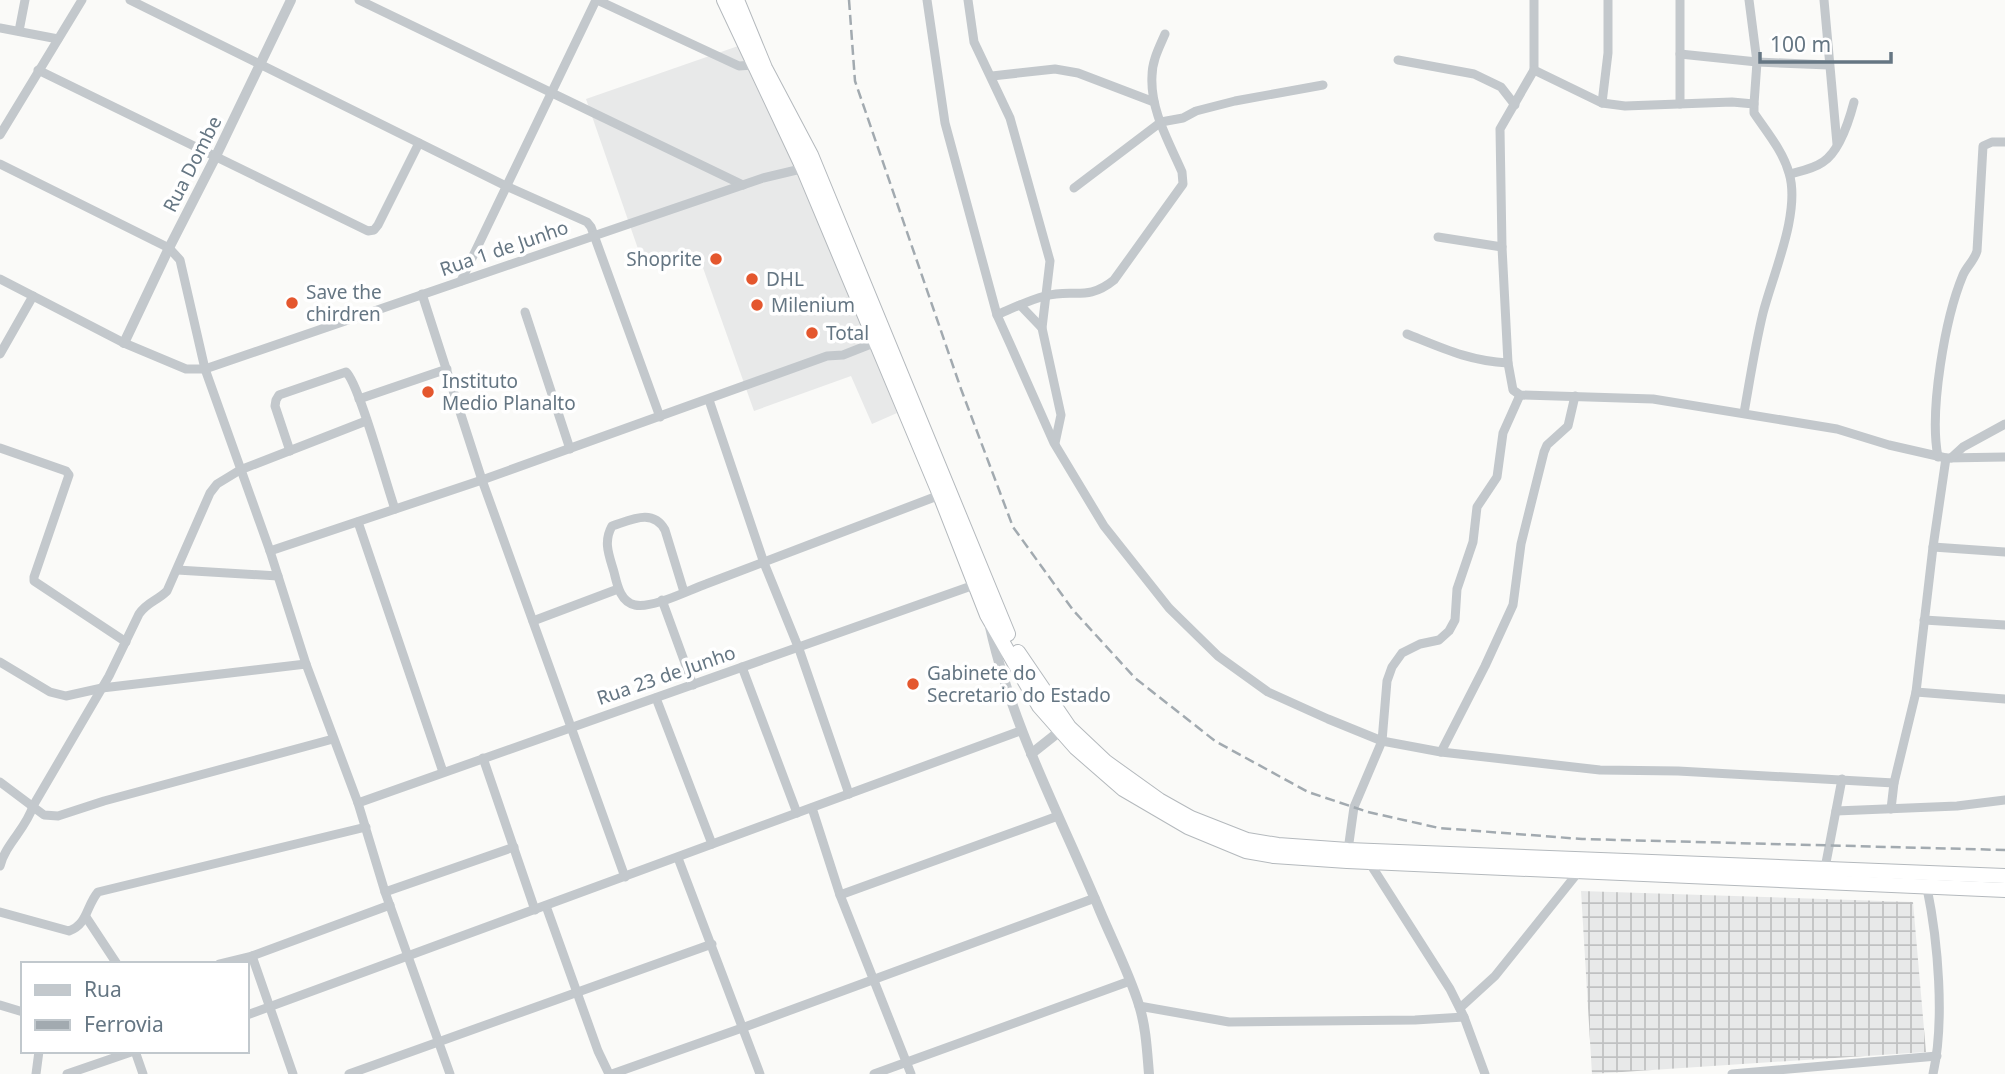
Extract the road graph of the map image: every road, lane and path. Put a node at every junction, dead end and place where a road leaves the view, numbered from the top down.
1 (25, 0) edge
2 (82, 0) edge
3 (130, 0) edge
4 (291, 0) edge
5 (359, 0) edge
6 (596, 0) edge
7 (724, 0) edge
8 (737, 0) edge
9 (927, 0) edge
10 (968, 0) edge
11 (1534, 0) edge
12 (1608, 0) edge
13 (1680, 0) edge
14 (1749, 0) edge
15 (1824, 0) edge
16 (0, 28) edge
17 (19, 31) junction
18 (1165, 34) dead end
19 (58, 39) junction
20 (1680, 54) junction
21 (1398, 60) dead end
22 (1757, 61) junction
23 (260, 64) junction
24 (753, 65) junction
25 (1829, 65) junction
26 (38, 70) junction
27 (1534, 70) junction
28 (992, 76) junction
29 (1323, 85) dead end
30 (551, 93) junction
31 (1154, 102) junction
32 (1854, 102) dead end
33 (1602, 103) junction
34 (1680, 104) junction
35 (1754, 104) junction
36 (1515, 105) junction
37 (1161, 122) junction
38 (0, 135) edge
39 (2005, 142) edge
40 (419, 143) junction
41 (1837, 144) junction
42 (215, 158) junction
43 (0, 164) edge
44 (809, 167) junction
45 (1790, 174) junction
46 (743, 185) junction
47 (506, 186) junction
48 (1074, 188) dead end
49 (594, 236) junction
50 (1438, 237) dead end
51 (1502, 247) junction
52 (169, 248) junction
53 (0, 279) edge
54 (461, 281) junction
55 (422, 294) junction
56 (1048, 295) junction
57 (33, 296) junction
58 (1020, 305) junction
59 (525, 312) dead end
60 (997, 315) junction
61 (1042, 328) junction
62 (1407, 334) dead end
63 (876, 342) junction
64 (124, 343) junction
65 (0, 354) edge
66 (1508, 363) junction
67 (205, 369) junction
68 (447, 369) junction
69 (1520, 395) junction
70 (1575, 396) junction
71 (359, 399) junction
72 (709, 400) junction
73 (1745, 413) junction
74 (660, 417) junction
75 (366, 421) junction
76 (2005, 424) edge
77 (1055, 443) junction
78 (0, 448) edge
79 (570, 449) junction
80 (290, 451) junction
81 (2005, 457) edge
82 (1945, 458) junction
83 (240, 470) junction
84 (482, 480) junction
85 (940, 495) junction
86 (394, 509) junction
87 (358, 522) junction
88 (1933, 547) junction
89 (270, 551) junction
90 (2005, 552) edge
91 (764, 563) junction
92 (177, 570) junction
93 (278, 576) junction
94 (981, 583) junction
95 (618, 589) junction
96 (684, 592) junction
97 (662, 600) junction
98 (988, 615) junction
99 (1924, 620) junction
100 (533, 621) junction
101 (2005, 625) edge
102 (126, 642) junction
103 (799, 649) junction
104 (0, 662) edge
105 (306, 664) junction
106 (742, 667) junction
107 (693, 685) junction
108 (102, 688) junction
109 (1916, 692) junction
110 (656, 698) junction
111 (2005, 699) edge
112 (572, 726) junction
113 (1020, 731) junction
114 (1060, 731) junction
115 (333, 739) junction
116 (1382, 741) junction
117 (1441, 752) junction
118 (1031, 754) junction
119 (483, 758) junction
120 (443, 772) junction
121 (1842, 779) junction
122 (0, 782) edge
123 (1894, 783) junction
124 (849, 793) junction
125 (2005, 800) edge
126 (358, 803) junction
127 (33, 806) junction
128 (812, 807) junction
129 (1891, 809) junction
130 (1836, 811) junction
131 (797, 813) junction
132 (1058, 816) junction
133 (366, 827) junction
134 (712, 844) junction
135 (514, 847) junction
136 (1348, 850) junction
137 (678, 858) junction
138 (1368, 861) junction
139 (0, 866) edge
140 (1825, 868) junction
141 (1580, 870) junction
142 (2005, 876) edge
143 (625, 877) junction
144 (1927, 888) junction
145 (2005, 890) edge
146 (385, 892) junction
147 (840, 895) junction
148 (1095, 898) junction
149 (390, 905) junction
150 (545, 906) junction
151 (536, 910) junction
152 (0, 912) edge
153 (86, 917) junction
154 (712, 944) junction
155 (409, 955) junction
156 (252, 956) junction
157 (116, 962) edge
158 (227, 962) edge
159 (874, 980) junction
160 (1130, 981) junction
161 (576, 994) junction
162 (0, 1005) edge
163 (1139, 1006) junction
164 (271, 1007) junction
165 (21, 1011) edge
166 (1462, 1013) junction
167 (248, 1015) edge
168 (742, 1028) junction
169 (440, 1041) junction
170 (39, 1053) edge
171 (129, 1053) edge
172 (136, 1053) edge
173 (1937, 1056) junction
174 (906, 1062) junction
175 (36, 1074) edge
176 (68, 1074) edge
177 (143, 1074) edge
178 (293, 1074) edge
179 (349, 1074) edge
180 (450, 1074) edge
181 (610, 1074) edge
182 (760, 1074) edge
183 (874, 1074) edge
184 (911, 1074) edge
185 (1149, 1074) edge
186 (1485, 1074) edge
187 (1732, 1074) edge
188 (1933, 1074) edge

1 - 17 street
2 - 19 street
3 - 23 street
4 - 23 street, Rua Dombe
5 - 30 street
6 - 24 street
6 - 30 street
7 - 24 highway
8 - 44 highway
9 - 60 street
10 - 28 street
11 - 27 street
12 - 33 street
13 - 20 street
14 - 22 street
15 - 25 street
16 - 17 street
17 - 19 street
18 - 31 street
19 - 26 street
20 - 22 street
20 - 34 street
21 - 36 street
22 - 25 street
22 - 35 street
23 - 40 street
23 - 42 street, Rua Dombe
24 - 44 highway
25 - 41 street
26 - 38 street
26 - 42 street
27 - 33 street
27 - 36 street
28 - 31 street
28 - 56 street
29 - 37 street
30 - 46 street
30 - 47 street
31 - 37 street
32 - 41 street
33 - 34 street
34 - 35 street
35 - 45 street
36 - 51 street
37 - 48 street
37 - 56 street
39 - 82 street
40 - 42 street
40 - 47 street
41 - 45 street
42 - 52 street, Rua Dombe
43 - 52 street
44 - 46 street, Rua 1 de Junho
44 - 63 highway
44 - 94 highway
45 - 73 street
46 - 49 street, Rua 1 de Junho
47 - 49 street
47 - 54 street
49 - 54 street, Rua 1 de Junho
49 - 74 street
50 - 51 street
51 - 66 street
52 - 64 street, Rua Dombe
52 - 67 street
53 - 57 street
54 - 55 street, Rua 1 de Junho
55 - 67 street, Rua 1 de Junho
55 - 68 street
56 - 58 street
56 - 61 street
57 - 64 street
57 - 65 street
58 - 60 street
58 - 61 street
59 - 79 street
60 - 77 street
61 - 77 street
62 - 66 street
63 - 72 street
63 - 85 highway
64 - 67 street
66 - 69 street
67 - 83 street
68 - 71 street
68 - 84 street
69 - 70 street
69 - 116 street
70 - 73 street
70 - 117 street
71 - 75 street
71 - 80 street
72 - 74 street
72 - 91 street
73 - 82 street
74 - 79 street
75 - 80 street
75 - 86 street
76 - 82 street
77 - 116 street
78 - 102 street
79 - 84 street
80 - 83 street
81 - 82 street
82 - 88 street
83 - 89 street
83 - 92 street
84 - 86 street
84 - 100 street
85 - 91 street
85 - 94 highway
86 - 87 street
87 - 89 street
87 - 120 street
88 - 90 street
88 - 99 street
89 - 93 street
91 - 96 street
91 - 103 street
92 - 93 street
92 - 102 street
93 - 105 street
94 - 98 highway
94 - 103 street, Rua 23 de Junho
94 - 136 highway
95 - 96 street
95 - 97 street
95 - 100 street
96 - 97 street
97 - 107 street
98 - 113 street
98 - 114 highway
99 - 101 street
99 - 109 street
100 - 112 street
102 - 108 street
103 - 106 street, Rua 23 de Junho
103 - 124 street
104 - 108 street
105 - 108 street
105 - 115 street
106 - 107 street, Rua 23 de Junho
106 - 131 street
107 - 110 street, Rua 23 de Junho
108 - 127 street
109 - 111 street
109 - 123 street
110 - 112 street, Rua 23 de Junho
110 - 134 street
112 - 119 street, Rua 23 de Junho
112 - 143 street
113 - 118 street
113 - 124 street
114 - 118 street
114 - 138 highway
115 - 126 street
115 - 127 street
116 - 117 street
116 - 136 street
117 - 121 street
118 - 132 street
119 - 120 street, Rua 23 de Junho
119 - 135 street
120 - 126 street, Rua 23 de Junho
121 - 123 street
121 - 130 street
122 - 127 street
123 - 129 street
124 - 128 street
125 - 129 street
126 - 133 street
127 - 139 street
128 - 131 street
128 - 147 street
129 - 130 street
130 - 140 street
131 - 134 street
132 - 147 street
132 - 148 street
133 - 146 street
133 - 153 street
134 - 137 street
135 - 146 street
135 - 151 street
136 - 140 highway
137 - 143 street
137 - 154 street
138 - 141 highway
138 - 166 street
140 - 142 highway
141 - 144 highway
141 - 166 street
143 - 150 street
144 - 145 highway
144 - 173 street
146 - 149 street
147 - 159 street
148 - 159 street
148 - 160 street
149 - 155 street
149 - 156 street
150 - 151 street
150 - 161 street
151 - 155 street
152 - 153 street
153 - 157 street
154 - 161 street
154 - 168 street
155 - 164 street
155 - 169 street
156 - 158 street
156 - 164 street
159 - 168 street
159 - 174 street
160 - 163 street
160 - 174 street
161 - 169 street
161 - 181 street
162 - 165 street
163 - 166 street
163 - 185 street
164 - 167 street
164 - 178 street
166 - 186 street
168 - 181 street
168 - 182 street
169 - 179 street
169 - 180 street
170 - 175 street
171 - 176 street
172 - 177 street
173 - 187 street
173 - 188 street
174 - 183 street
174 - 184 street

